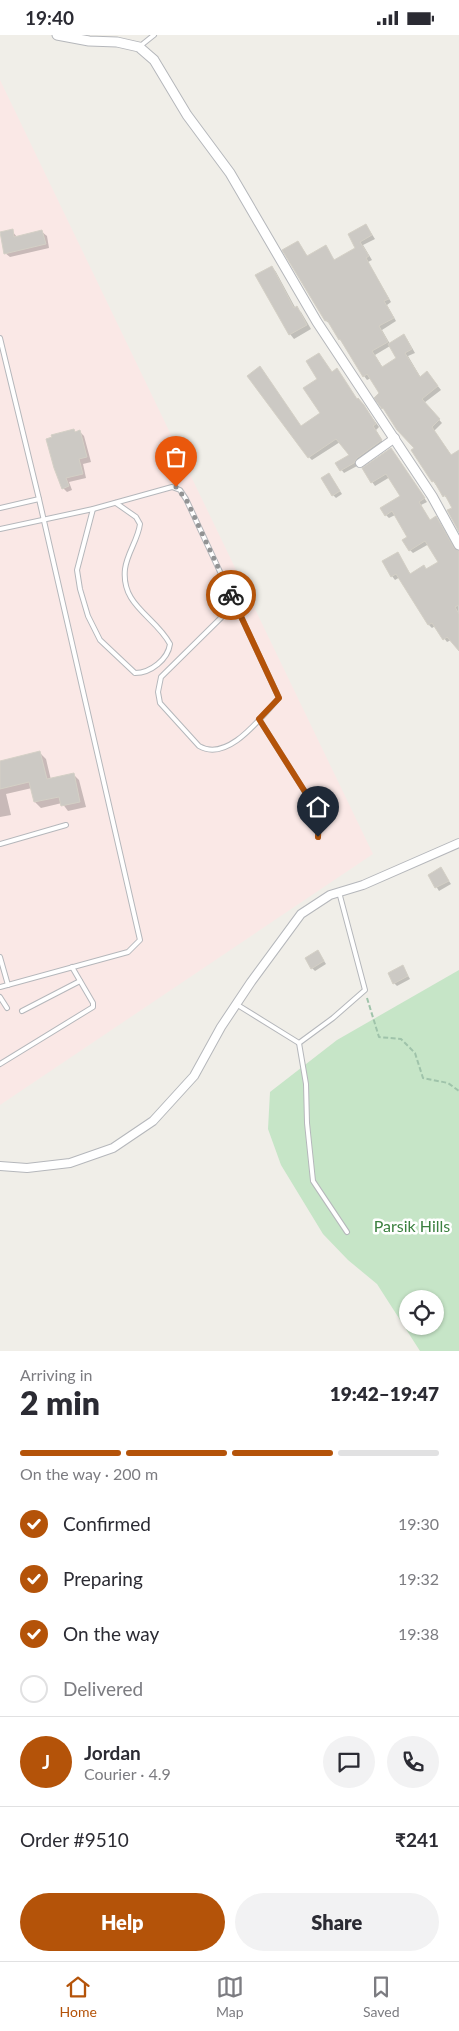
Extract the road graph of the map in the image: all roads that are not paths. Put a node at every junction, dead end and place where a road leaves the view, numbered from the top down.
1 (57, 35) edge
2 (154, 35) edge
3 (139, 47) junction
4 (0, 339) edge
5 (394, 439) junction
6 (360, 463) dead end
7 (39, 499) junction
8 (116, 503) junction
9 (0, 508) edge
10 (93, 509) junction
11 (44, 520) junction
12 (0, 529) edge
13 (459, 545) edge
14 (235, 604) junction
15 (259, 719) junction
16 (66, 825) dead end
17 (318, 837) dead end
18 (459, 843) edge
19 (0, 844) edge
20 (339, 892) junction
21 (0, 957) edge
22 (72, 967) junction
23 (80, 981) junction
24 (8, 985) junction
25 (0, 987) edge
26 (0, 997) edge
27 (236, 1004) junction
28 (2, 1005) edge
29 (7, 1008) dead end
30 (22, 1011) dead end
31 (299, 1043) junction
32 (0, 1064) edge
33 (0, 1167) edge
34 (347, 1232) dead end

1 - 3 street
2 - 3 lane
3 - 5 street
4 - 7 lane
5 - 6 street
5 - 13 street
7 - 9 lane
7 - 11 lane
8 - 10 lane
8 - 10 lane
8 - 14 lane
10 - 11 lane
11 - 12 lane
11 - 22 lane
14 - 15 lane
14 - 15 lane
15 - 17 lane
16 - 19 lane
18 - 20 street
20 - 27 street
20 - 31 lane
21 - 24 lane
22 - 23 lane
22 - 24 lane
23 - 30 lane
23 - 32 lane
24 - 25 lane
26 - 28 lane
27 - 31 lane
27 - 33 street
28 - 29 lane
31 - 34 lane

